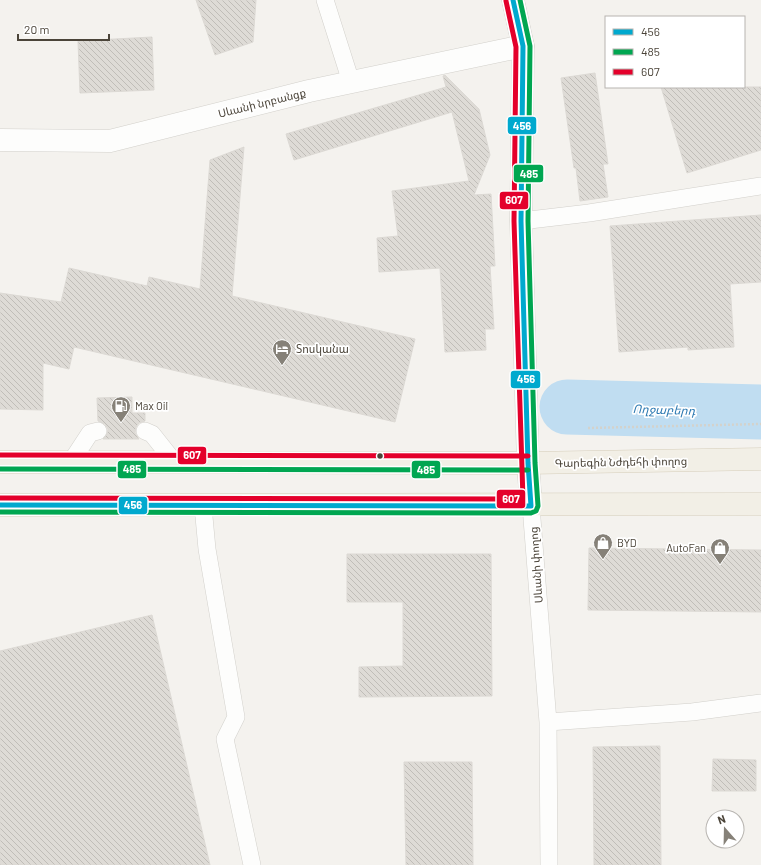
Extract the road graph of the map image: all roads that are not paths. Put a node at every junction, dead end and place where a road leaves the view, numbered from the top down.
1 (325, 0) edge
2 (513, 0) edge
3 (523, 46) junction
4 (351, 82) junction
5 (0, 140) edge
6 (761, 186) edge
7 (521, 221) junction
8 (98, 431) dead end
9 (145, 431) dead end
10 (761, 459) edge
11 (0, 462) edge
12 (71, 462) junction
13 (175, 463) junction
14 (528, 463) junction
15 (761, 504) edge
16 (0, 505) edge
17 (203, 506) junction
18 (531, 506) junction
19 (761, 703) edge
20 (548, 722) junction
21 (252, 865) edge
22 (548, 865) edge

1 - 4 lane
2 - 3 street, Սևանի փողոց
3 - 4 street, Սևանի նրբանցք
3 - 7 street, Սևանի փողոց
4 - 5 street, Սևանի նրբանցք
6 - 7 lane
7 - 14 street, Սևանի փողոց
8 - 12 lane
9 - 13 lane
10 - 14 main road, Գարեգին Նժդեհի փողոց
11 - 12 main road, Գարեգին Նժդեհի փողոց
12 - 13 main road, Գարեգին Նժդեհի փողոց
13 - 14 main road, Գարեգին Նժդեհի փողոց
14 - 18 street, Սևանի փողոց
15 - 18 main road
16 - 17 main road
17 - 18 main road
17 - 21 lane
18 - 20 lane, Սևանի փողոց
19 - 20 lane
20 - 22 lane, Սևանի փողոց

